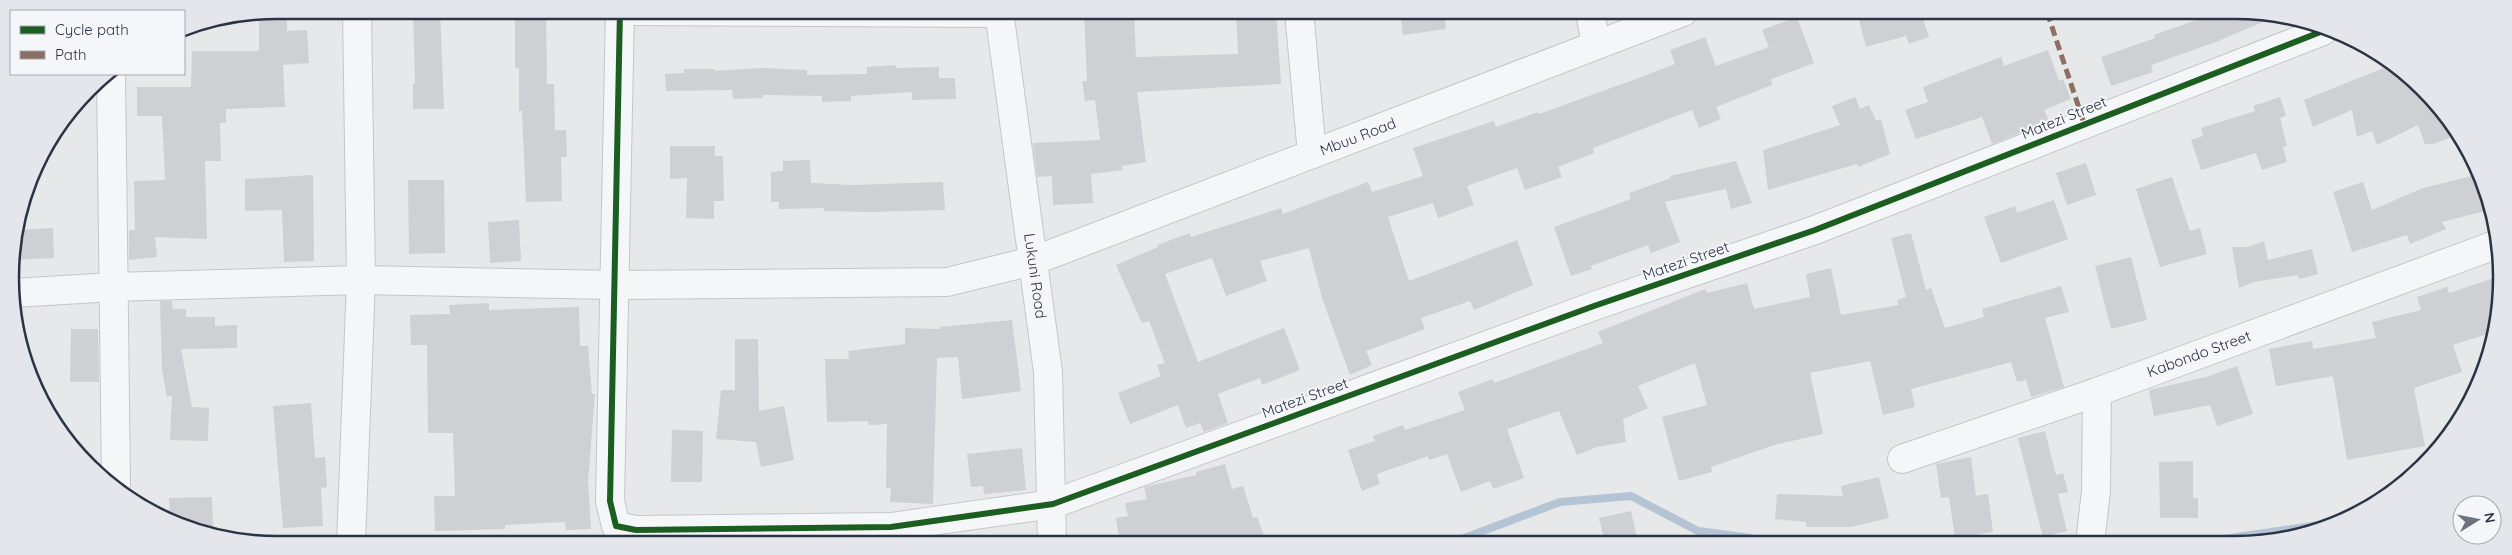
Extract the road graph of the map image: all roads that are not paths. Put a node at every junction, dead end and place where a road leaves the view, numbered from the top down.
1 (357, 19) edge
2 (620, 19) edge
3 (1000, 19) edge
4 (1300, 19) edge
5 (1591, 19) edge
6 (1665, 19) edge
7 (2320, 33) edge
8 (1596, 45) junction
9 (111, 80) edge
10 (1312, 154) junction
11 (2491, 246) edge
12 (1033, 261) junction
13 (361, 280) junction
14 (614, 285) junction
15 (113, 287) junction
16 (19, 293) edge
17 (2098, 392) junction
18 (1902, 459) dead end
19 (116, 480) edge
20 (1053, 504) junction
21 (350, 536) edge
22 (1052, 536) edge
23 (2091, 536) edge

1 - 13 street
2 - 14 street
3 - 12 street, Lukuni Road
4 - 10 street
5 - 8 street
6 - 8 street, Mbuu Road
7 - 20 street, Matezi Street
8 - 10 street, Mbuu Road
9 - 15 street
10 - 12 street, Mbuu Road
11 - 17 street, Kabondo Street
12 - 14 street, Mbuu Road
12 - 20 street, Lukuni Road
13 - 14 street, Mbuu Road
13 - 15 street, Mbuu Road
13 - 21 street
14 - 20 street, Matezi Street
15 - 16 street, Mbuu Road
15 - 19 street
17 - 18 street, Kabondo Street
17 - 23 street
20 - 22 street, Lukuni Road

